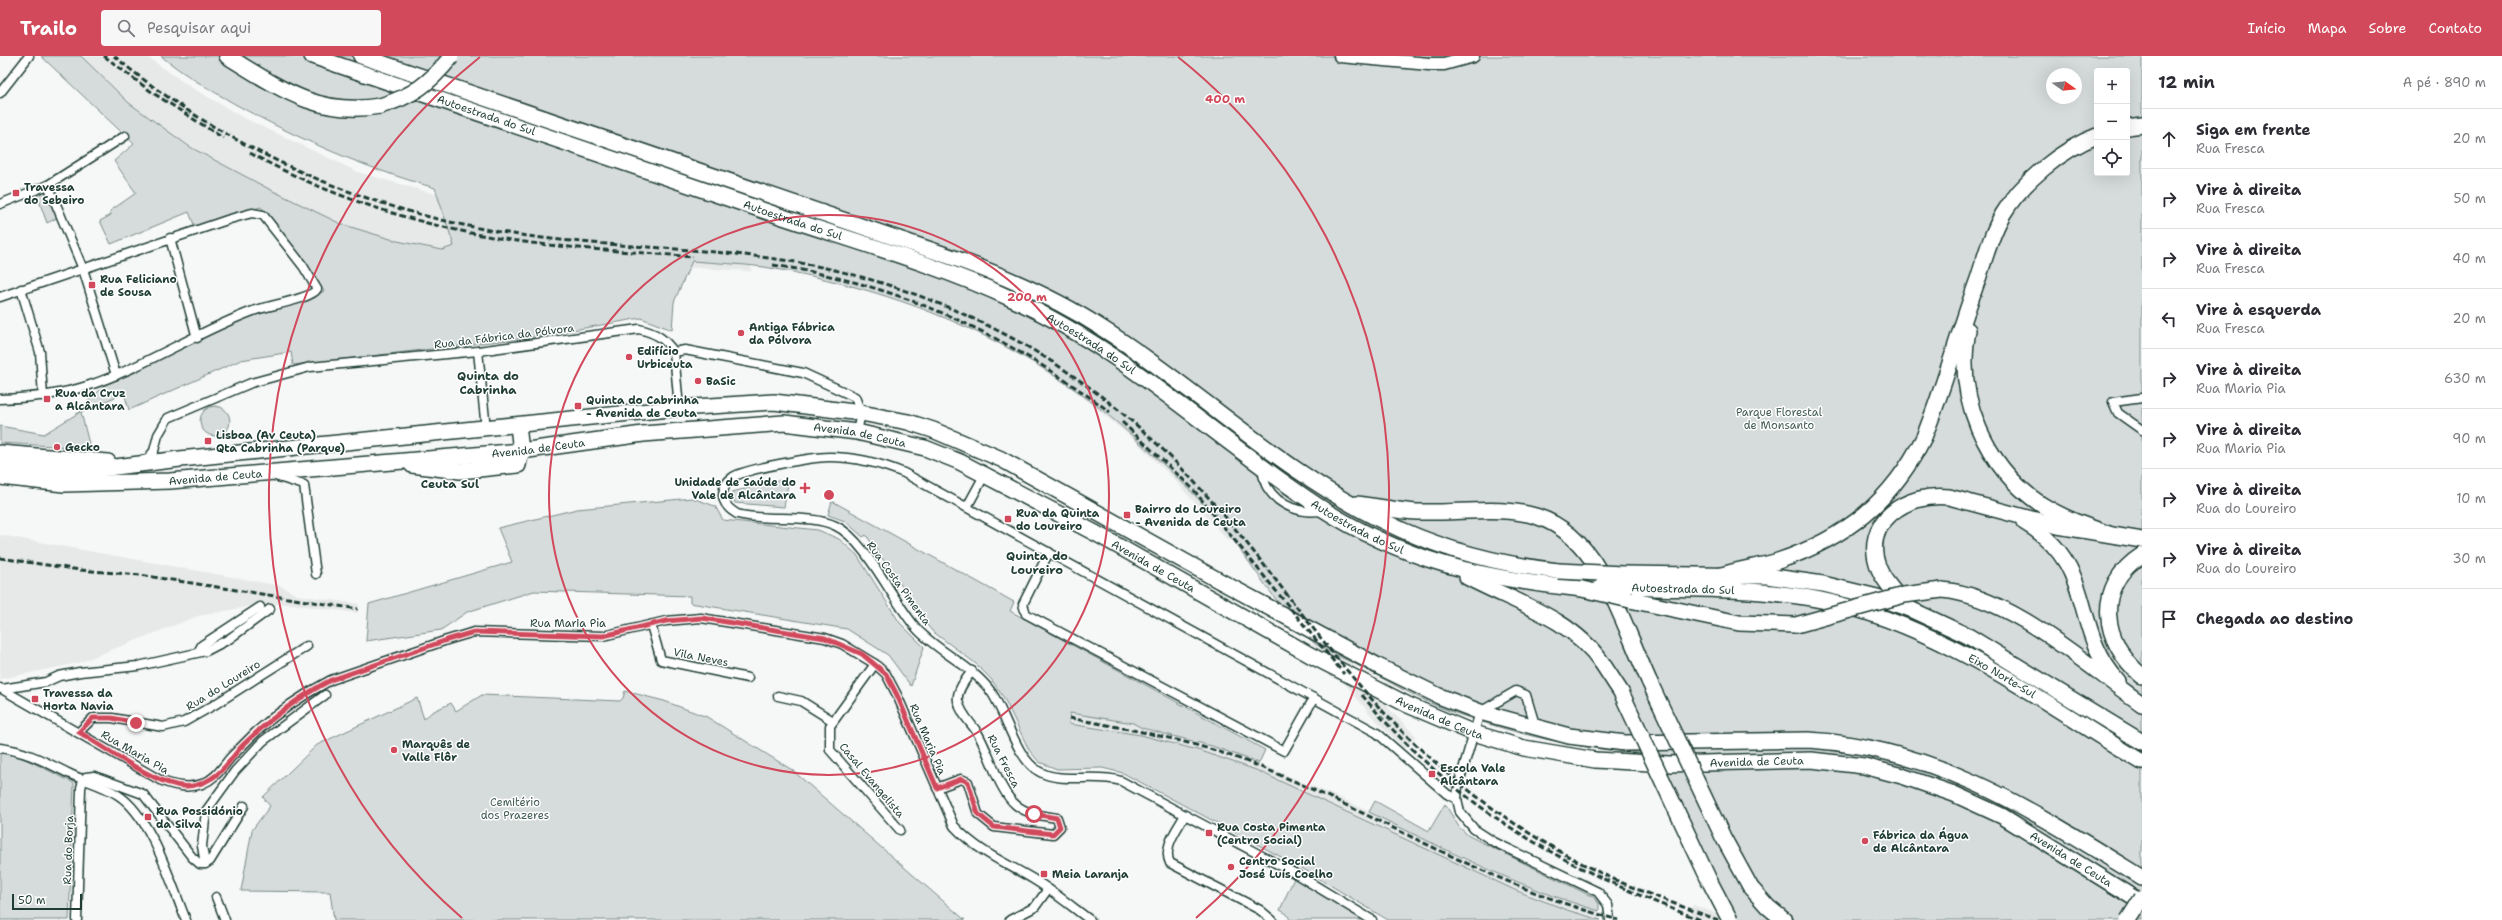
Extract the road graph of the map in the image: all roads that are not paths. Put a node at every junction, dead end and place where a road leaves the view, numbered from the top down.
1 (29, 56) edge
2 (227, 56) edge
3 (312, 56) edge
4 (361, 56) edge
5 (1340, 56) edge
6 (1472, 56) edge
7 (451, 57) edge
8 (0, 93) edge
9 (2142, 125) edge
10 (2130, 127) edge
11 (125, 136) dead end
12 (2094, 137) edge
13 (48, 185) junction
14 (2023, 190) junction
15 (0, 204) edge
16 (170, 238) junction
17 (83, 269) junction
18 (21, 289) junction
19 (0, 297) edge
20 (197, 338) junction
21 (478, 351) junction
22 (674, 352) junction
23 (116, 375) junction
24 (43, 396) junction
25 (2142, 398) edge
26 (0, 399) edge
27 (679, 408) junction
28 (861, 412) junction
29 (563, 420) junction
30 (518, 426) junction
31 (486, 429) junction
32 (2142, 430) edge
33 (857, 432) junction
34 (565, 446) junction
35 (521, 451) junction
36 (0, 453) edge
37 (0, 465) edge
38 (141, 465) junction
39 (263, 473) junction
40 (985, 474) junction
41 (0, 477) edge
42 (1349, 503) junction
43 (967, 507) junction
44 (2010, 514) junction
45 (2109, 534) junction
46 (2142, 540) edge
47 (1049, 552) junction
48 (2142, 555) edge
49 (1448, 567) junction
50 (316, 574) dead end
51 (1719, 576) junction
52 (1218, 580) junction
53 (1626, 587) junction
54 (1859, 592) joint
55 (1208, 598) junction
56 (260, 607) dead end
57 (270, 609) dead end
58 (1854, 609) joint
59 (1912, 610) junction
60 (651, 625) junction
61 (307, 646) dead end
62 (198, 652) junction
63 (875, 664) junction
64 (972, 671) junction
65 (2142, 676) edge
66 (748, 678) dead end
67 (1, 688) edge
68 (325, 695) dead end
69 (778, 696) dead end
70 (1314, 698) junction
71 (2138, 701) edge
72 (1480, 712) junction
73 (833, 721) junction
74 (1536, 728) junction
75 (79, 732) junction
76 (1474, 733) junction
77 (2142, 742) edge
78 (1866, 746) junction
79 (0, 748) edge
80 (2142, 762) edge
81 (1864, 766) junction
82 (83, 780) junction
83 (937, 788) junction
84 (1457, 799) junction
85 (244, 806) dead end
86 (1185, 815) junction
87 (900, 830) dead end
88 (205, 864) junction
89 (2142, 878) edge
90 (1048, 890) junction
91 (216, 897) dead end
92 (2142, 898) edge
93 (2142, 903) edge
94 (76, 920) edge
95 (186, 920) edge
96 (225, 920) edge
97 (1010, 920) edge
98 (1090, 920) edge
99 (1272, 920) edge
100 (1372, 920) edge
101 (1610, 920) edge
102 (1730, 920) edge
103 (1784, 920) edge
104 (2128, 920) edge

1 - 8 street
2 - 7 highway, bridge
3 - 49 highway, Autoestrada do Sul
4 - 42 highway, Autoestrada do Sul
5 - 6 main road
9 - 10 highway
11 - 13 street
12 - 14 highway
13 - 15 street
13 - 17 street
14 - 45 highway
14 - 51 highway
16 - 17 street
16 - 20 street
16 - 20 street
17 - 18 street
17 - 23 street
18 - 19 street
18 - 24 street
20 - 23 street
21 - 22 street, Rua da Fábrica da Pólvora
21 - 31 street
21 - 38 street, Rua da Fábrica da Pólvora
22 - 27 street
22 - 28 street
23 - 24 street
24 - 26 street
25 - 32 street
27 - 28 highway, Avenida de Ceuta
27 - 29 highway, Avenida de Ceuta
28 - 33 street
28 - 52 highway, Avenida de Ceuta
29 - 30 highway, Avenida de Ceuta
29 - 34 highway
30 - 31 highway, Avenida de Ceuta
30 - 35 highway
31 - 38 highway, Avenida de Ceuta
33 - 34 highway, Avenida de Ceuta
33 - 40 highway, Avenida de Ceuta
34 - 35 highway, Avenida de Ceuta
35 - 39 highway, Avenida de Ceuta
36 - 38 highway
37 - 38 highway, Avenida de Ceuta
39 - 41 highway, Avenida de Ceuta
39 - 50 street
40 - 43 street
40 - 55 highway, Avenida de Ceuta
42 - 53 highway, Autoestrada do Sul, bridge
42 - 103 highway, bridge
43 - 47 street
43 - 64 street, Rua Costa Pimenta
44 - 45 highway
44 - 59 highway
44 - 71 highway
45 - 46 highway
47 - 70 street
47 - 70 street
48 - 65 highway
49 - 53 highway, Autoestrada do Sul, bridge
49 - 102 highway, bridge
51 - 53 highway, Autoestrada do Sul
51 - 54 highway, Autoestrada do Sul
52 - 55 highway
52 - 72 highway, Avenida de Ceuta
53 - 58 highway, Autoestrada do Sul
53 - 71 highway, bridge
54 - 59 highway, Eixo Norte-Sul
55 - 76 highway, Avenida de Ceuta
56 - 62 street
57 - 62 street
58 - 80 highway, Eixo Norte-Sul
59 - 77 highway, Eixo Norte-Sul
60 - 63 street, Rua Maria Pia
60 - 66 street, Vila Neves
60 - 75 street, Rua Maria Pia
61 - 75 street, Rua do Loureiro
62 - 67 street
63 - 73 street, Casal Evangelista
63 - 83 street, Rua Maria Pia
64 - 83 street, Rua Fresca
64 - 86 street, Rua Costa Pimenta
67 - 75 street, Rua Maria Pia
68 - 88 street
69 - 73 street
70 - 84 street
72 - 74 highway, Avenida de Ceuta
72 - 74 street
72 - 76 street
73 - 87 street, Casal Evangelista
74 - 78 highway, Avenida de Ceuta
76 - 81 highway, Avenida de Ceuta
76 - 84 street
78 - 81 highway
78 - 89 highway, Avenida de Ceuta
79 - 82 street
81 - 93 highway, Avenida de Ceuta
82 - 88 street
82 - 94 street, Rua do Borja
82 - 95 street
83 - 90 street, Rua Maria Pia
84 - 101 street
85 - 88 street
86 - 99 street
86 - 100 street, Rua Costa Pimenta
90 - 97 street
90 - 98 street, Rua Maria Pia
91 - 96 street
92 - 104 highway, bridge

